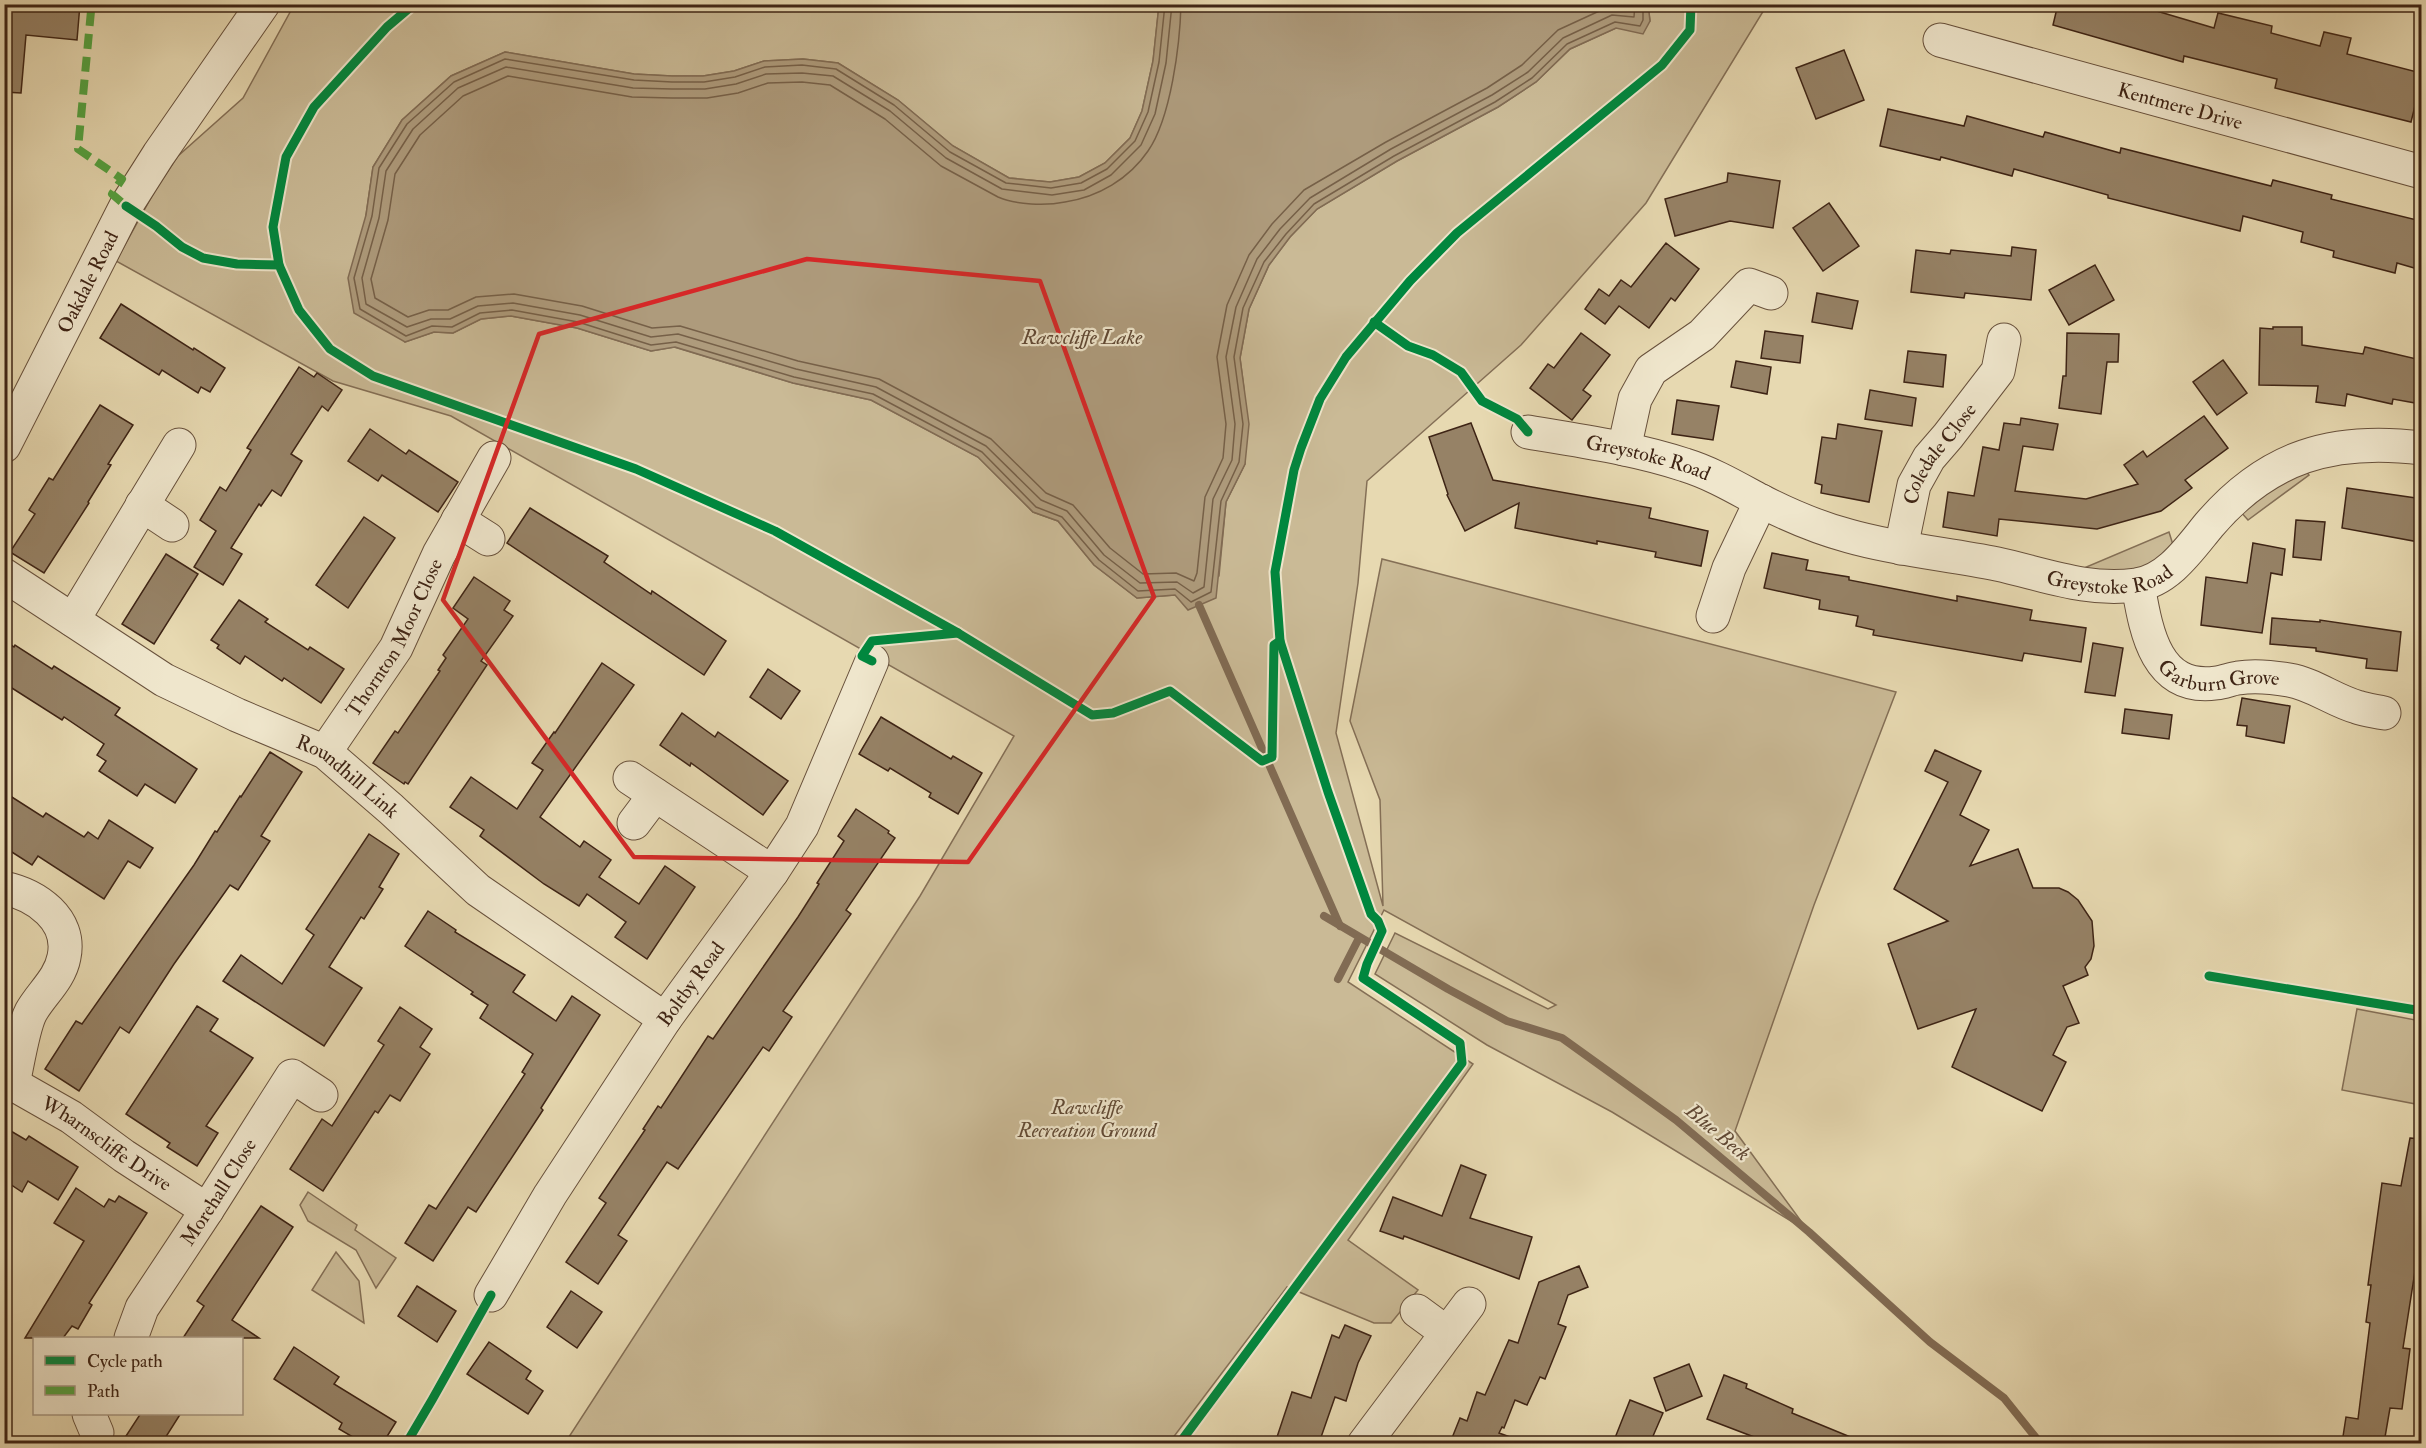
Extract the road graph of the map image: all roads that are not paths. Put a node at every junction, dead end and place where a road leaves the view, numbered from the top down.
1 (263, 4) edge
2 (1940, 39) dead end
3 (2421, 172) edge
4 (1754, 281) dead end
5 (2004, 339) dead end
6 (12, 411) edge
7 (1528, 432) dead end
8 (178, 445) dead end
9 (4, 446) edge
10 (2421, 448) edge
11 (1624, 449) junction
12 (494, 458) dead end
13 (1761, 501) junction
14 (142, 505) junction
15 (458, 520) junction
16 (172, 525) dead end
17 (488, 539) dead end
18 (1901, 548) junction
19 (4, 575) edge
20 (2138, 585) junction
21 (1713, 616) dead end
22 (73, 620) junction
23 (872, 661) dead end
24 (2365, 717) dead end
25 (325, 752) junction
26 (634, 823) dead end
27 (772, 872) junction
28 (4, 888) edge
29 (664, 1019) junction
30 (9, 1085) edge
31 (321, 1095) dead end
32 (207, 1210) junction
33 (490, 1295) dead end
34 (1469, 1304) dead end
35 (1417, 1311) dead end
36 (1447, 1333) junction
37 (131, 1337) edge
38 (1364, 1443) edge

1 - 6 street, Oakdale Road
2 - 3 street, Kentmere Drive
4 - 11 street
5 - 18 street, Coledale Close
6 - 9 street, Oakdale Road
7 - 11 street, Greystoke Road
8 - 14 street
10 - 20 street, Greystoke Road
11 - 13 street, Greystoke Road
12 - 15 street, Thornton Moor Close
13 - 18 street, Greystoke Road
13 - 21 street
14 - 16 street
14 - 22 street
15 - 17 street
15 - 25 street, Thornton Moor Close
18 - 20 street, Greystoke Road
19 - 22 street, Roundhill Link
20 - 24 street, Garburn Grove
22 - 25 street, Roundhill Link
23 - 27 street, Boltby Road
25 - 29 street, Roundhill Link
26 - 27 street
27 - 29 street, Boltby Road
28 - 30 street
29 - 33 street, Boltby Road
30 - 32 street, Wharnscliffe Drive
31 - 32 street, Morehall Close
32 - 37 street, Morehall Close
34 - 36 street
35 - 36 street
36 - 38 street

